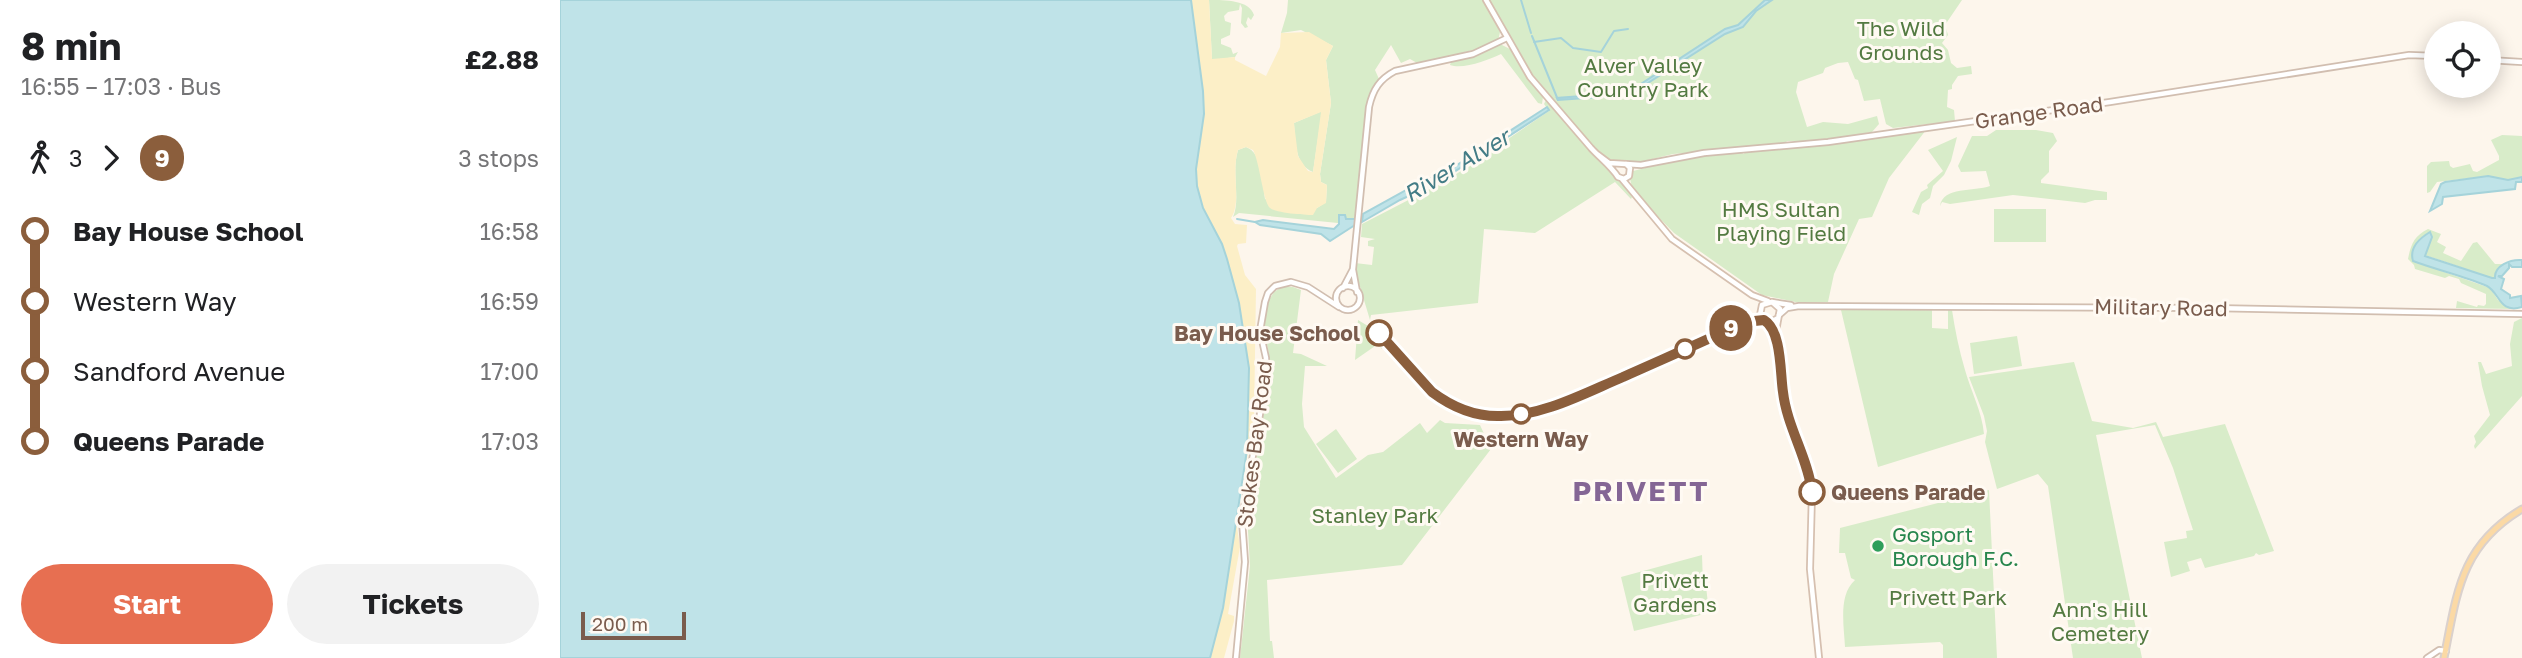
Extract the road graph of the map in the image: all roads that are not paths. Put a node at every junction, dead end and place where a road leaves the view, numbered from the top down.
1 (1486, 0) edge
2 (1507, 38) junction
3 (2424, 56) edge
4 (2501, 61) edge
5 (2522, 62) edge
6 (1597, 154) junction
7 (1622, 164) junction
8 (1641, 165) junction
9 (1615, 173) junction
10 (1630, 174) junction
11 (1622, 179) junction
12 (1636, 199) junction
13 (1353, 269) junction
14 (1343, 288) junction
15 (1357, 292) junction
16 (1337, 293) junction
17 (1752, 295) junction
18 (1323, 297) junction
19 (1770, 302) junction
20 (1339, 306) junction
21 (1799, 306) junction
22 (1760, 309) junction
23 (2522, 314) edge
24 (1779, 317) junction
25 (1767, 322) junction
26 (1777, 345) junction
27 (2522, 509) edge
28 (2445, 650) junction
29 (1236, 658) edge
30 (1819, 658) edge
31 (2427, 658) edge
32 (2444, 658) edge

1 - 2 street
2 - 6 street
2 - 13 street
3 - 8 street, Grange Road
4 - 5 street
6 - 7 street
6 - 9 street
7 - 8 street, Grange Road
7 - 9 street
7 - 10 street
8 - 10 street, Grange Road
9 - 11 street
10 - 11 street, Grange Road
10 - 12 street
11 - 12 street
12 - 17 street
13 - 14 street
13 - 15 street
14 - 15 street
14 - 16 street
15 - 20 street
16 - 18 street
16 - 20 street
17 - 19 street, Military Road
17 - 22 street
18 - 20 street, Stokes Bay Road
18 - 29 street, Stokes Bay Road
19 - 21 street, Military Road
19 - 22 street
19 - 24 street
21 - 23 street, Military Road
21 - 24 street, Military Road
22 - 25 street
24 - 25 street
24 - 26 street
25 - 26 street
26 - 30 street
27 - 28 main road
28 - 31 street
28 - 32 main road

